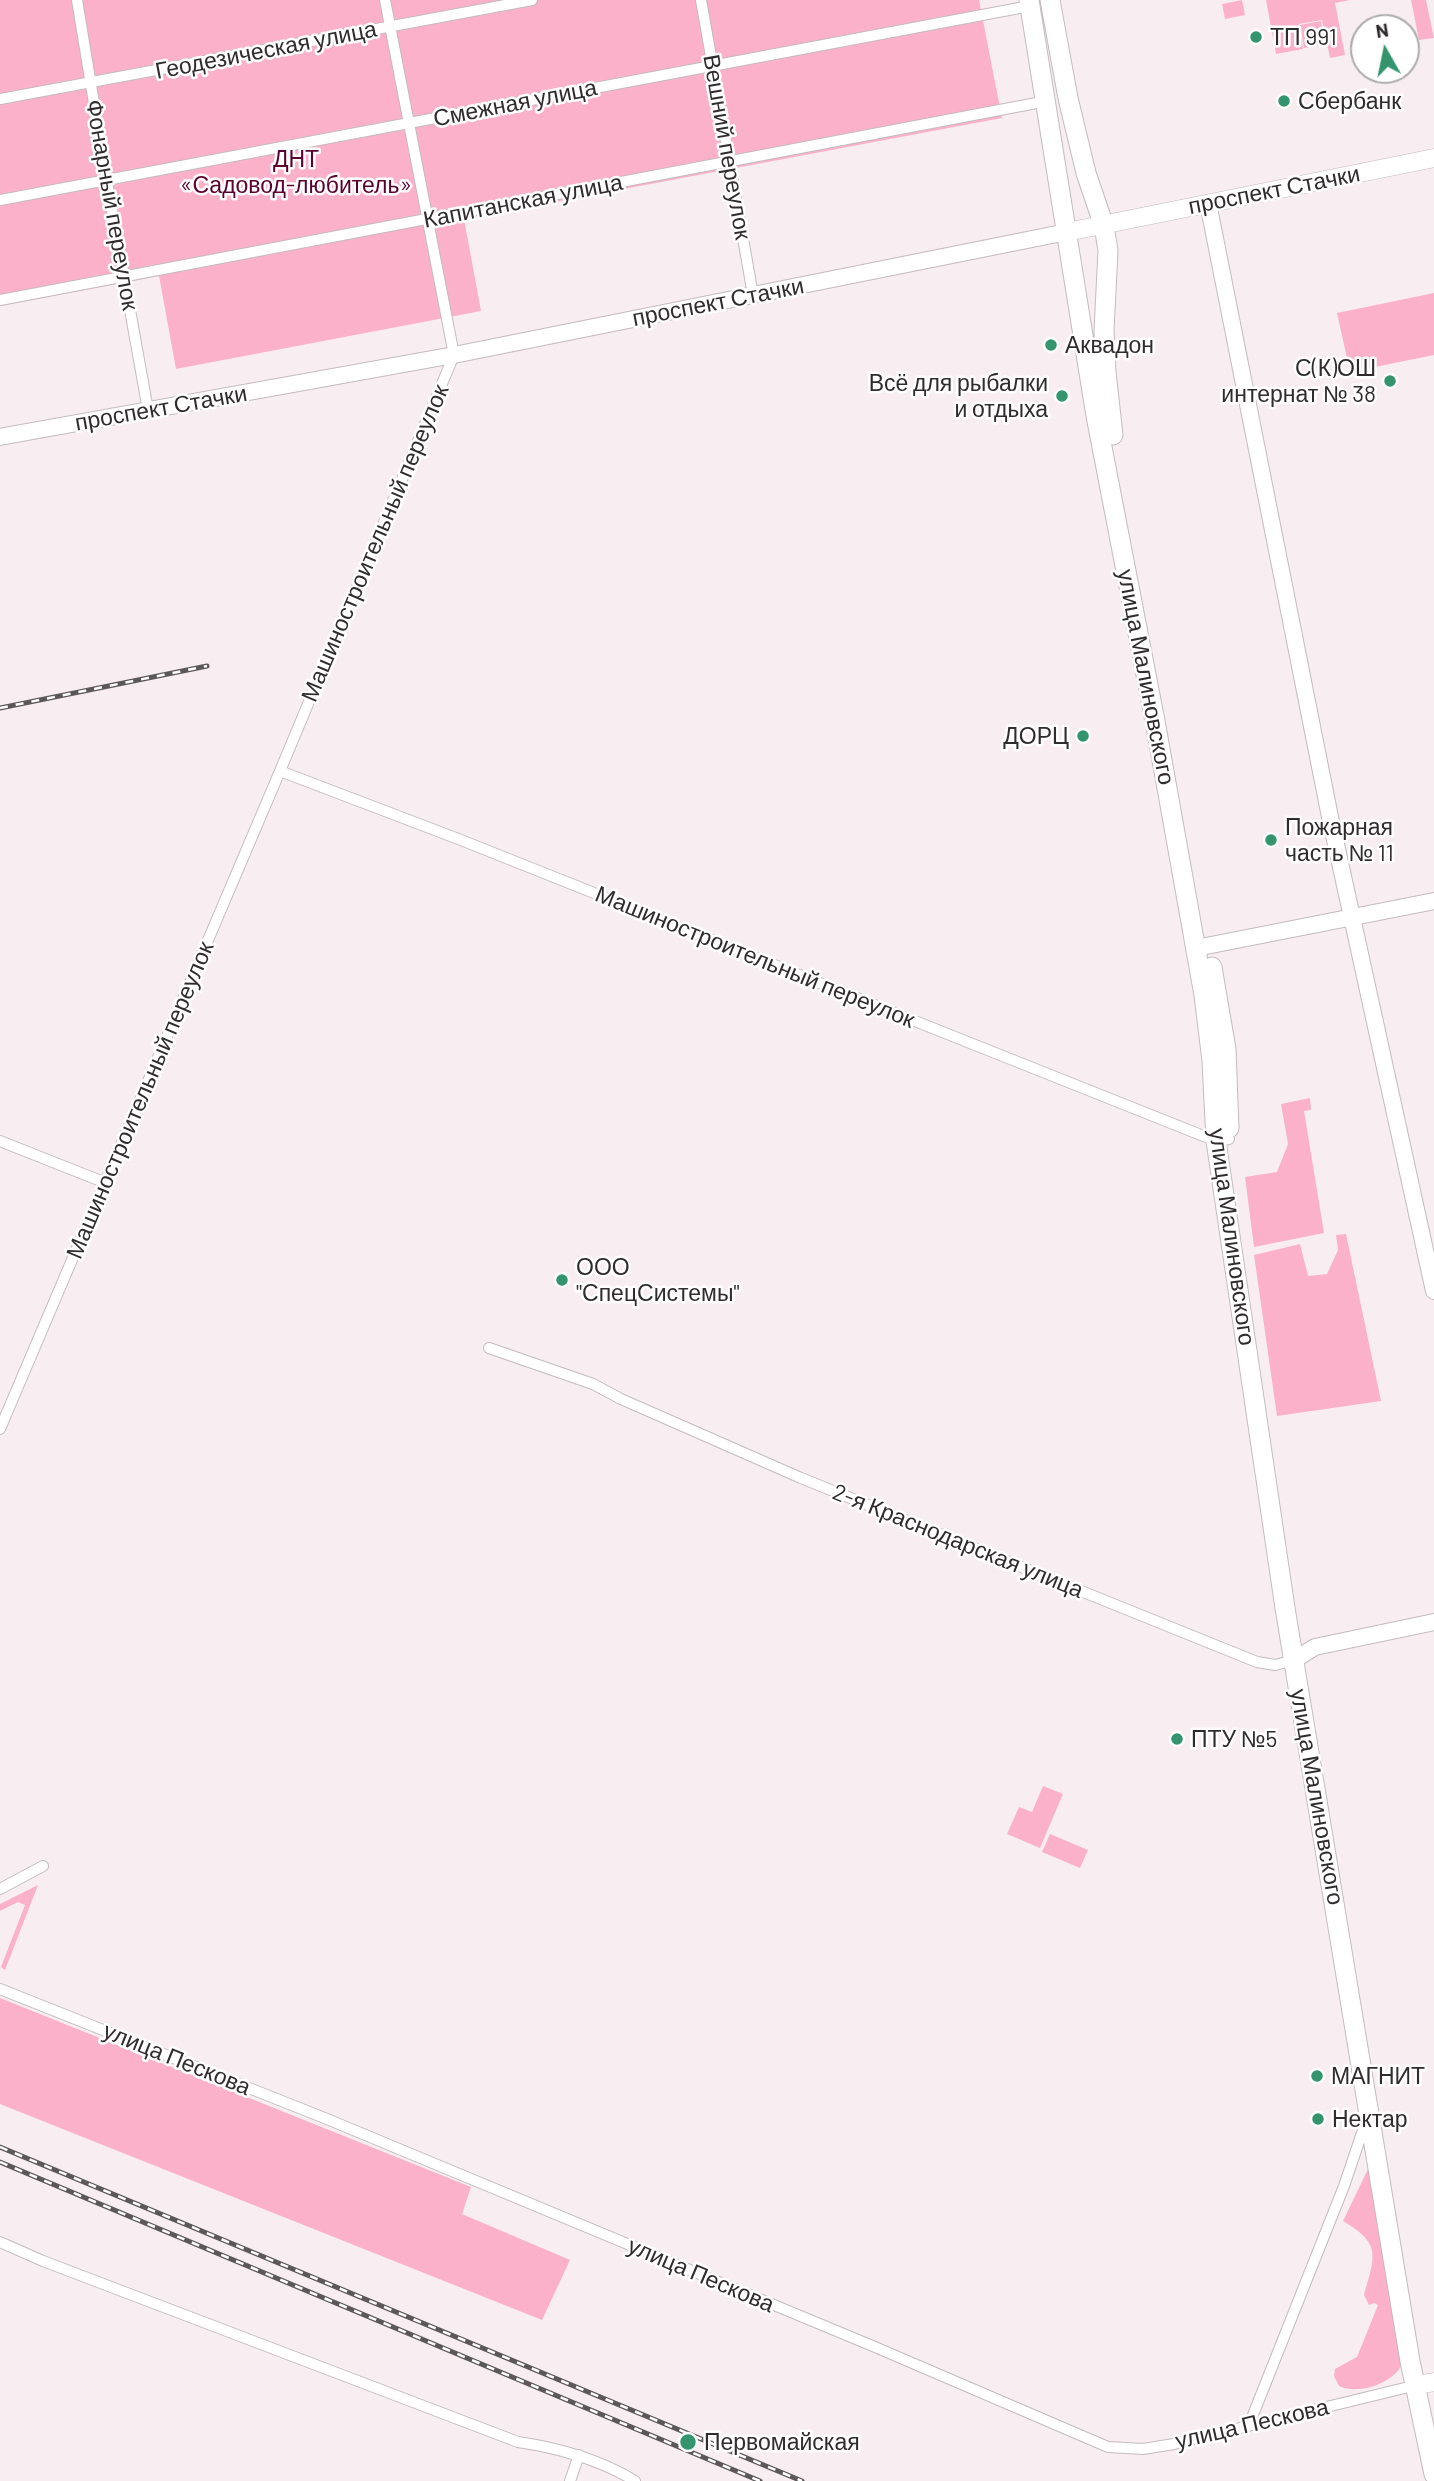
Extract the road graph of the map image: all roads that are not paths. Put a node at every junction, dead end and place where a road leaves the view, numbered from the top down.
1 (77, 0) edge
2 (385, 0) edge
3 (533, 0) edge
4 (701, 0) edge
5 (1050, 0) edge
6 (1030, 3) edge
7 (390, 27) junction
8 (713, 66) junction
9 (90, 82) junction
10 (0, 99) edge
11 (1046, 101) junction
12 (408, 124) junction
13 (1434, 159) edge
14 (731, 162) junction
15 (107, 182) junction
16 (0, 200) edge
17 (1208, 203) junction
18 (427, 219) junction
19 (1104, 226) junction
20 (1067, 232) junction
21 (124, 277) junction
22 (753, 295) junction
23 (0, 300) edge
24 (454, 355) junction
25 (148, 410) junction
26 (0, 437) edge
27 (280, 771) junction
28 (1434, 901) edge
29 (1353, 917) junction
30 (1201, 947) junction
31 (1223, 1140) junction
32 (0, 1141) edge
33 (106, 1183) junction
34 (1434, 1291) edge
35 (489, 1348) dead end
36 (0, 1429) edge
37 (1434, 1622) edge
38 (1300, 1656) junction
39 (43, 1866) dead end
40 (0, 1889) edge
41 (0, 1989) edge
42 (1370, 2110) junction
43 (0, 2242) edge
44 (1426, 2383) edge
45 (1249, 2425) junction
46 (1434, 2426) edge
47 (579, 2455) junction
48 (1434, 2474) edge
49 (570, 2481) edge
50 (635, 2481) edge

1 - 9 street, Фонарный переулок
2 - 7 street
3 - 7 street, Геодезическая улица
4 - 8 street, Вешний переулок
5 - 19 highway, улица Малиновского
6 - 8 street, Смежная улица
6 - 11 highway, улица Малиновского
7 - 9 street, Геодезическая улица
7 - 12 street
8 - 12 street, Смежная улица
8 - 14 street, Вешний переулок
9 - 10 street, Геодезическая улица
9 - 15 street, Фонарный переулок
11 - 14 street, Капитанская улица
11 - 20 highway, улица Малиновского
12 - 15 street, Смежная улица
12 - 18 street
13 - 17 main road, проспект Стачки
14 - 18 street, Капитанская улица
14 - 22 street, Вешний переулок
15 - 16 street, Смежная улица
15 - 21 street, Фонарный переулок
17 - 19 main road, проспект Стачки
17 - 29 street
18 - 21 street, Капитанская улица
18 - 24 street
19 - 20 main road, проспект Стачки
19 - 30 highway, улица Малиновского
20 - 22 street, проспект Стачки
20 - 30 highway, улица Малиновского
21 - 23 street, Капитанская улица
21 - 25 street, Фонарный переулок
22 - 24 street, проспект Стачки
24 - 25 street, проспект Стачки
24 - 27 street, Машиностроительный переулок
25 - 26 street, проспект Стачки
27 - 31 street, Машиностроительный переулок
27 - 33 street, Машиностроительный переулок
28 - 29 street
29 - 30 street
29 - 34 street
30 - 31 highway, улица Малиновского
31 - 38 highway, улица Малиновского
32 - 33 street
33 - 36 street, Машиностроительный переулок
35 - 38 street, 2-я Краснодарская улица
37 - 38 street, 2-я Краснодарская улица
38 - 42 highway, улица Малиновского
38 - 44 highway, улица Малиновского
39 - 40 street
41 - 45 street, улица Пескова
42 - 44 highway, улица Малиновского
42 - 45 street
43 - 47 street
44 - 45 street, улица Пескова
44 - 46 highway, улица Малиновского
44 - 48 highway, улица Малиновского
47 - 49 street
47 - 50 street

